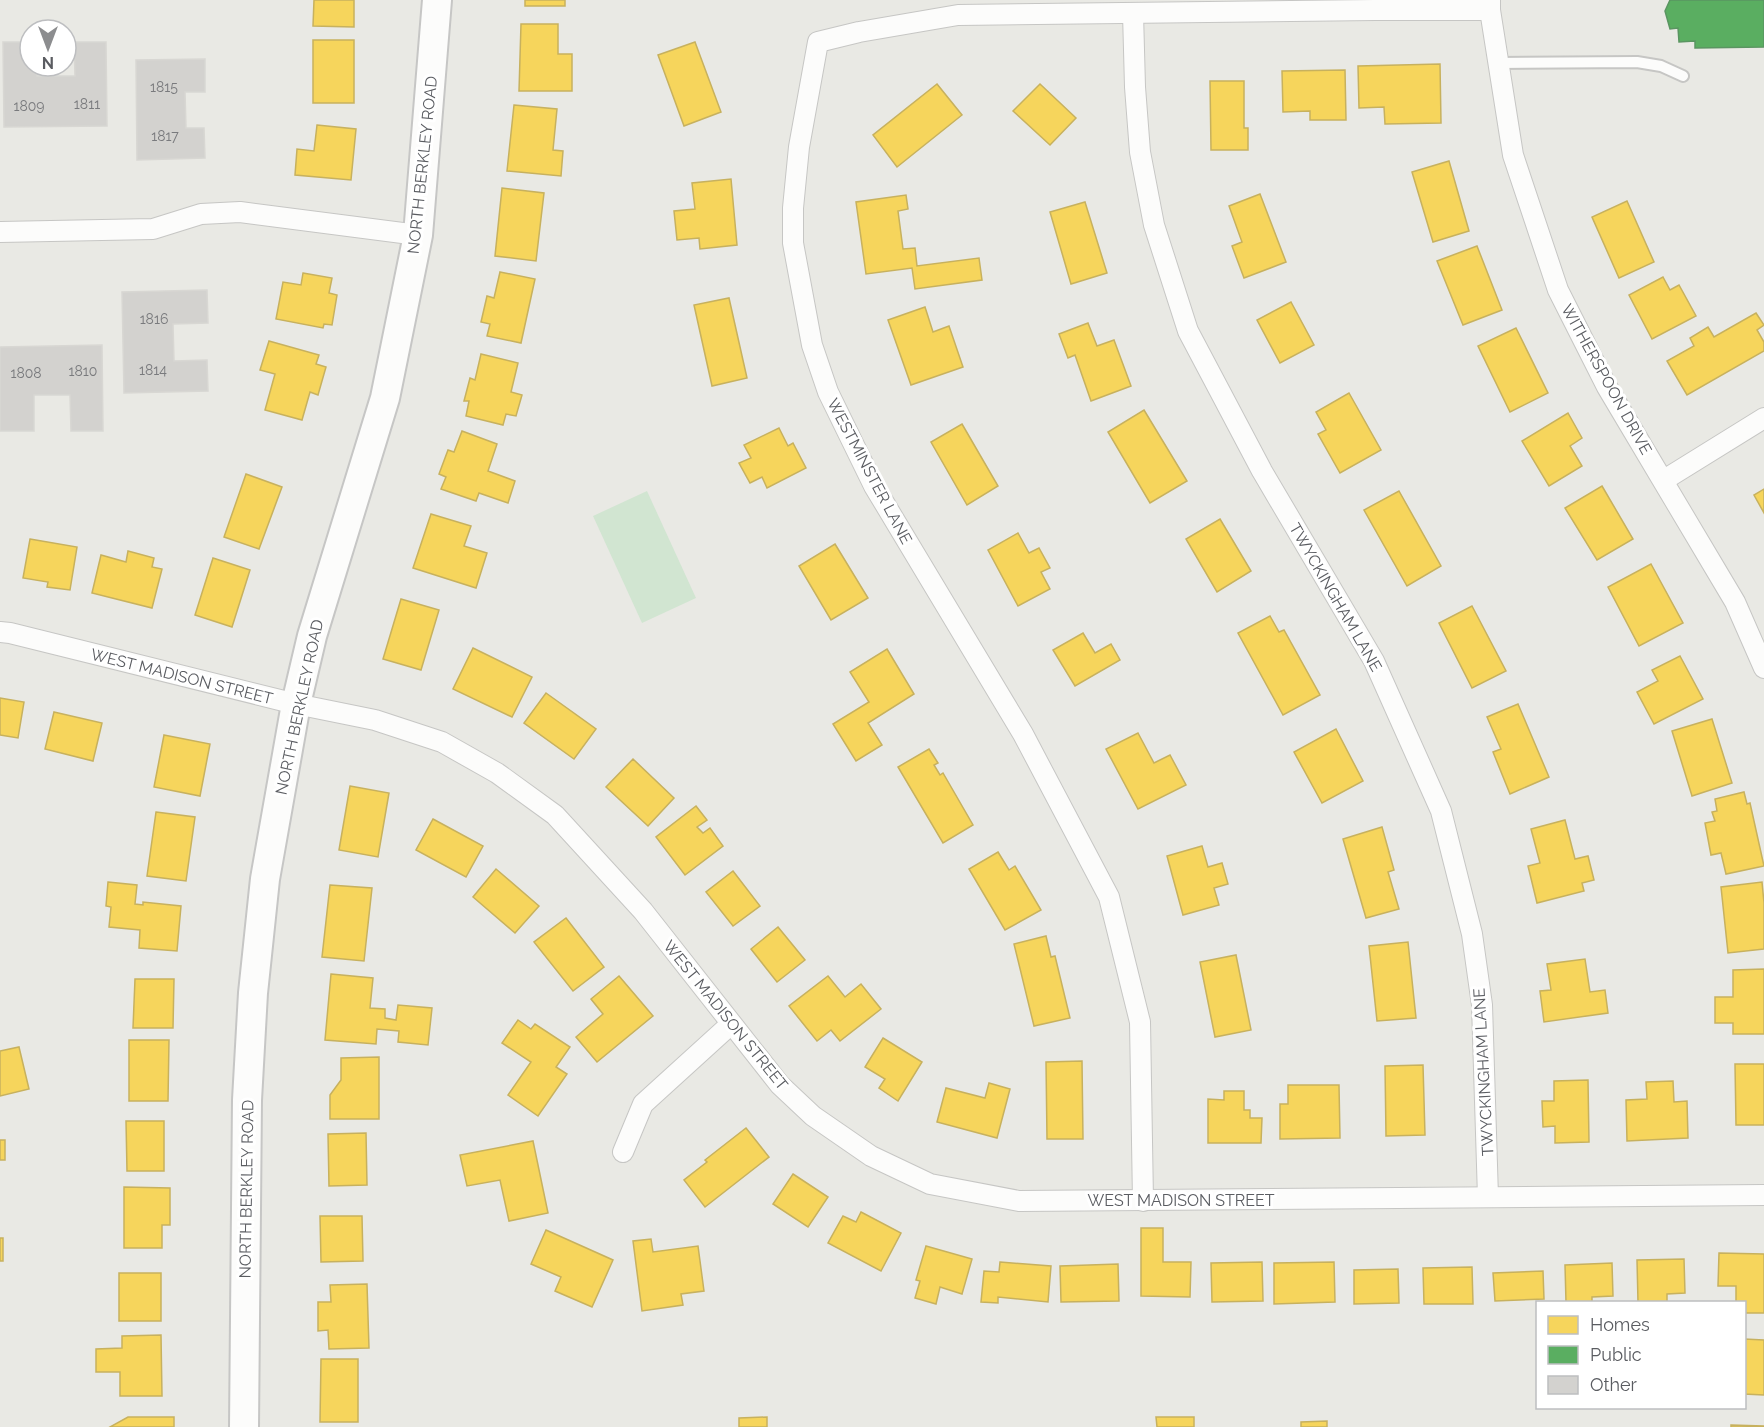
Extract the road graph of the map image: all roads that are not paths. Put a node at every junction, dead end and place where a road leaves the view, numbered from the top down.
1 (437, 0) edge
2 (1490, 5) edge
3 (1133, 13) junction
4 (1498, 63) junction
5 (1683, 76) dead end
6 (0, 232) edge
7 (418, 235) junction
8 (1764, 418) edge
9 (1664, 480) junction
10 (0, 632) edge
11 (1764, 668) edge
12 (296, 704) junction
13 (731, 1024) junction
14 (623, 1152) dead end
15 (1764, 1195) edge
16 (1488, 1197) junction
17 (1143, 1201) junction
18 (244, 1427) edge

1 - 7 street, NORTH BERKLEY ROAD
2 - 3 street, WESTMINSTER LANE
2 - 4 street, WITHERSPOON DRIVE
3 - 16 street, TWYCKINGHAM LANE
3 - 17 street, WESTMINSTER LANE
4 - 5 lane
4 - 9 street, WITHERSPOON DRIVE
6 - 7 street
7 - 12 street, NORTH BERKLEY ROAD
8 - 9 street
9 - 11 street, WITHERSPOON DRIVE
10 - 12 street, WEST MADISON STREET
12 - 13 street, WEST MADISON STREET
12 - 18 street, NORTH BERKLEY ROAD
13 - 14 street
13 - 17 street, WEST MADISON STREET
15 - 16 street, WEST MADISON STREET
16 - 17 street, WEST MADISON STREET

